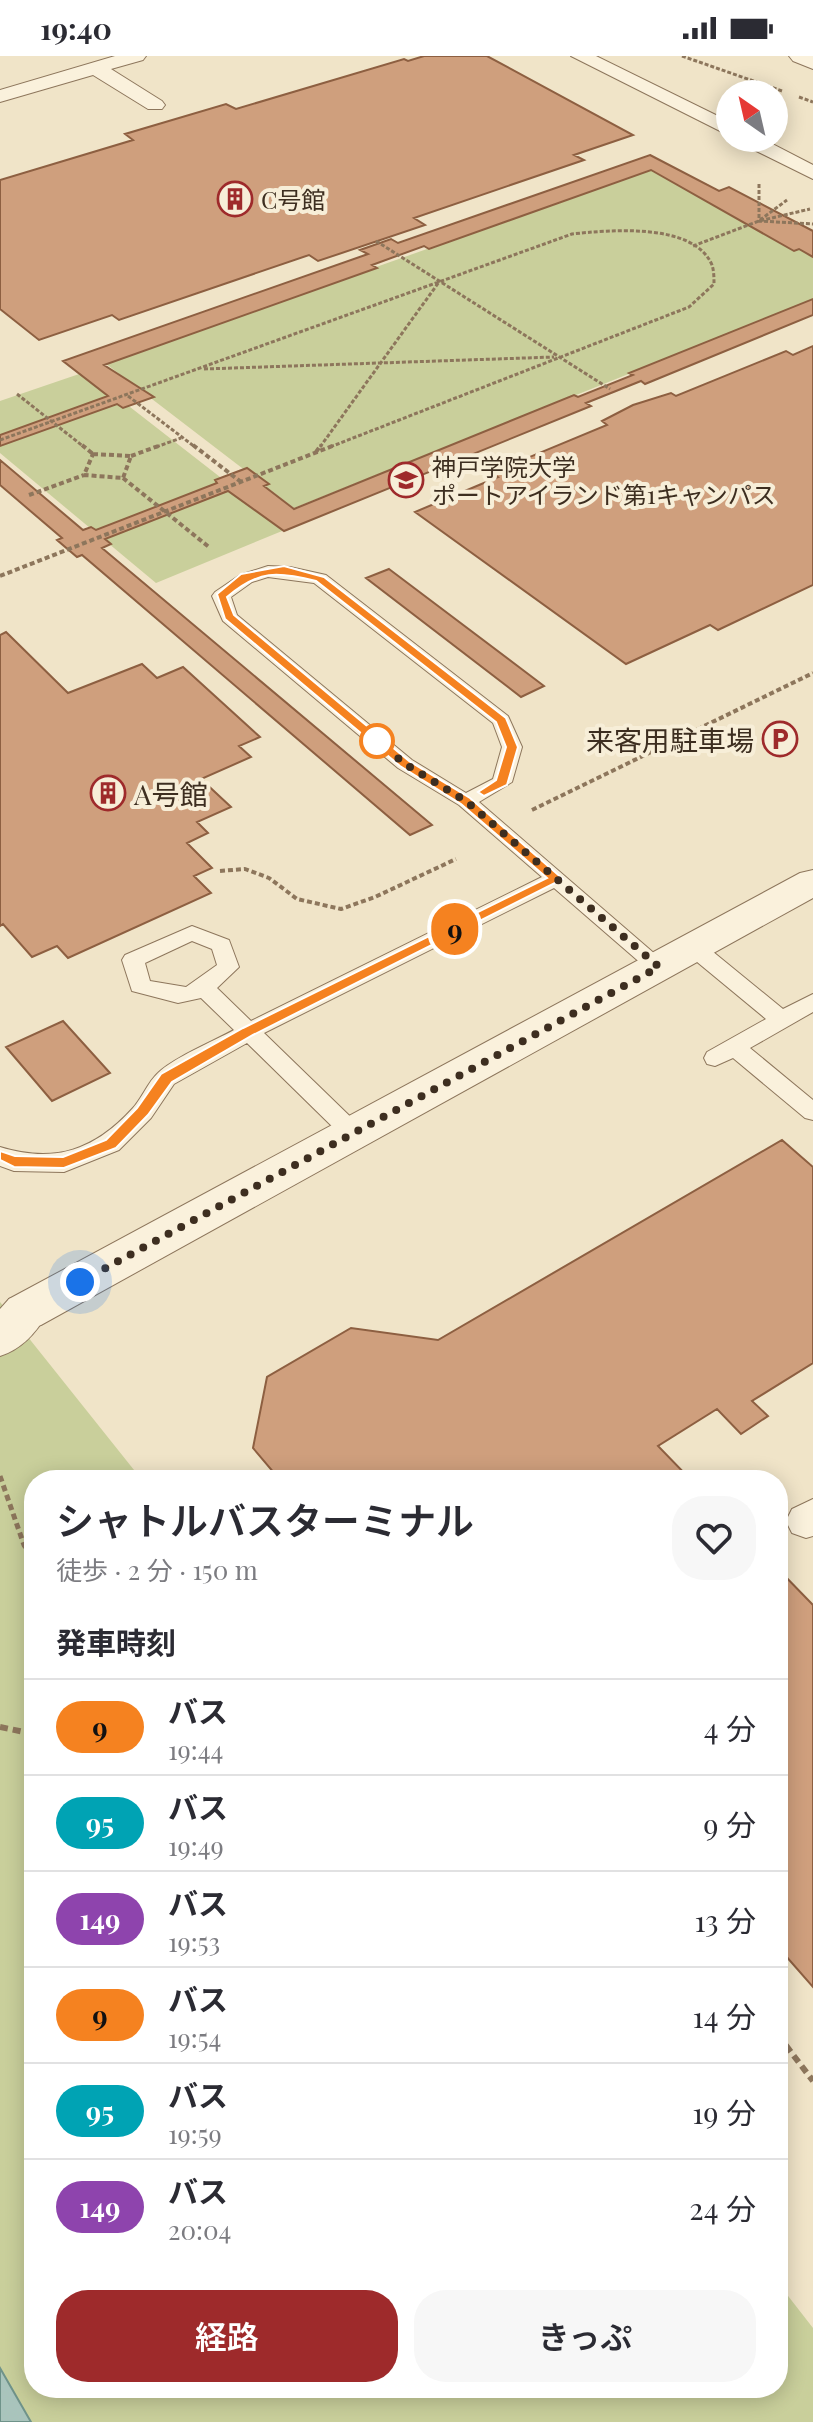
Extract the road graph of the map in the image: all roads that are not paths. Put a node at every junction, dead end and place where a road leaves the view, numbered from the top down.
1 (136, 56) edge
2 (581, 56) edge
3 (801, 56) edge
4 (813, 62) edge
5 (95, 68) junction
6 (0, 96) edge
7 (155, 105) dead end
8 (716, 123) edge
9 (773, 152) edge
10 (813, 173) edge
11 (466, 801) junction
12 (556, 879) junction
13 (813, 882) edge
14 (676, 957) junction
15 (205, 989) dead end
16 (813, 1002) edge
17 (782, 1020) junction
18 (248, 1032) junction
19 (813, 1112) edge
20 (353, 1133) junction
21 (0, 1156) edge
22 (8, 1322) edge

1 - 5 street
2 - 8 street
3 - 4 street
5 - 6 street
5 - 7 street
9 - 10 street
11 - 11 lane
11 - 12 lane
12 - 14 lane
12 - 18 lane
13 - 14 street
14 - 17 lane
14 - 20 street
15 - 18 lane
16 - 17 lane
17 - 19 lane
18 - 20 lane
18 - 21 lane
20 - 22 street

